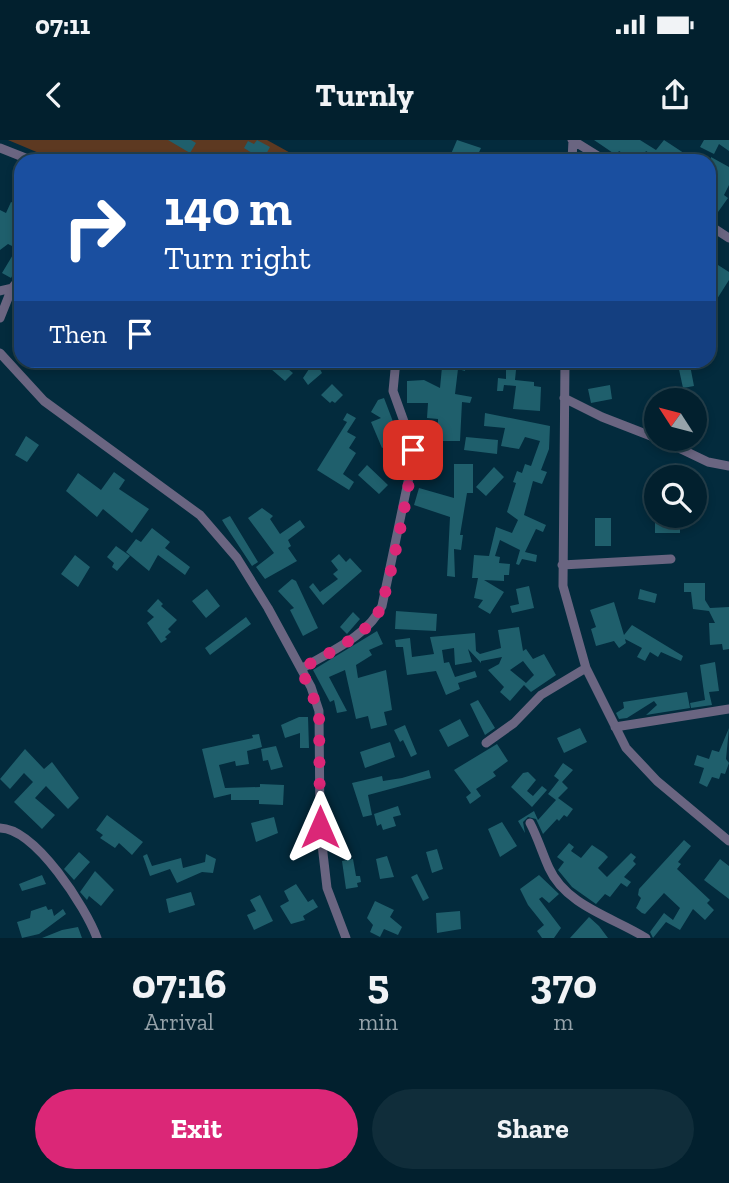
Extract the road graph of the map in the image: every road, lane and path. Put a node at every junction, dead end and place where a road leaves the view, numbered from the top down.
1 (573, 140) edge
2 (595, 154) edge
3 (14, 286) edge
4 (12, 288) junction
5 (0, 291) edge
6 (0, 317) edge
7 (0, 353) edge
8 (395, 368) edge
9 (565, 368) edge
10 (564, 398) junction
11 (644, 434) edge
12 (686, 452) edge
13 (729, 466) edge
14 (671, 559) dead end
15 (562, 565) junction
16 (586, 668) junction
17 (301, 669) junction
18 (729, 709) edge
19 (615, 727) junction
20 (486, 743) dead end
21 (530, 823) dead end
22 (0, 828) edge
23 (729, 841) edge
24 (97, 938) edge
25 (346, 938) edge
26 (646, 938) edge

1 - 2 street
3 - 4 street
4 - 5 street
4 - 6 street
7 - 17 street
8 - 17 street
9 - 10 street
10 - 11 street
10 - 15 street
12 - 13 street
14 - 15 street
15 - 16 street
16 - 19 street
16 - 20 street
17 - 25 street
18 - 19 street
19 - 23 street
21 - 26 street
22 - 24 street

